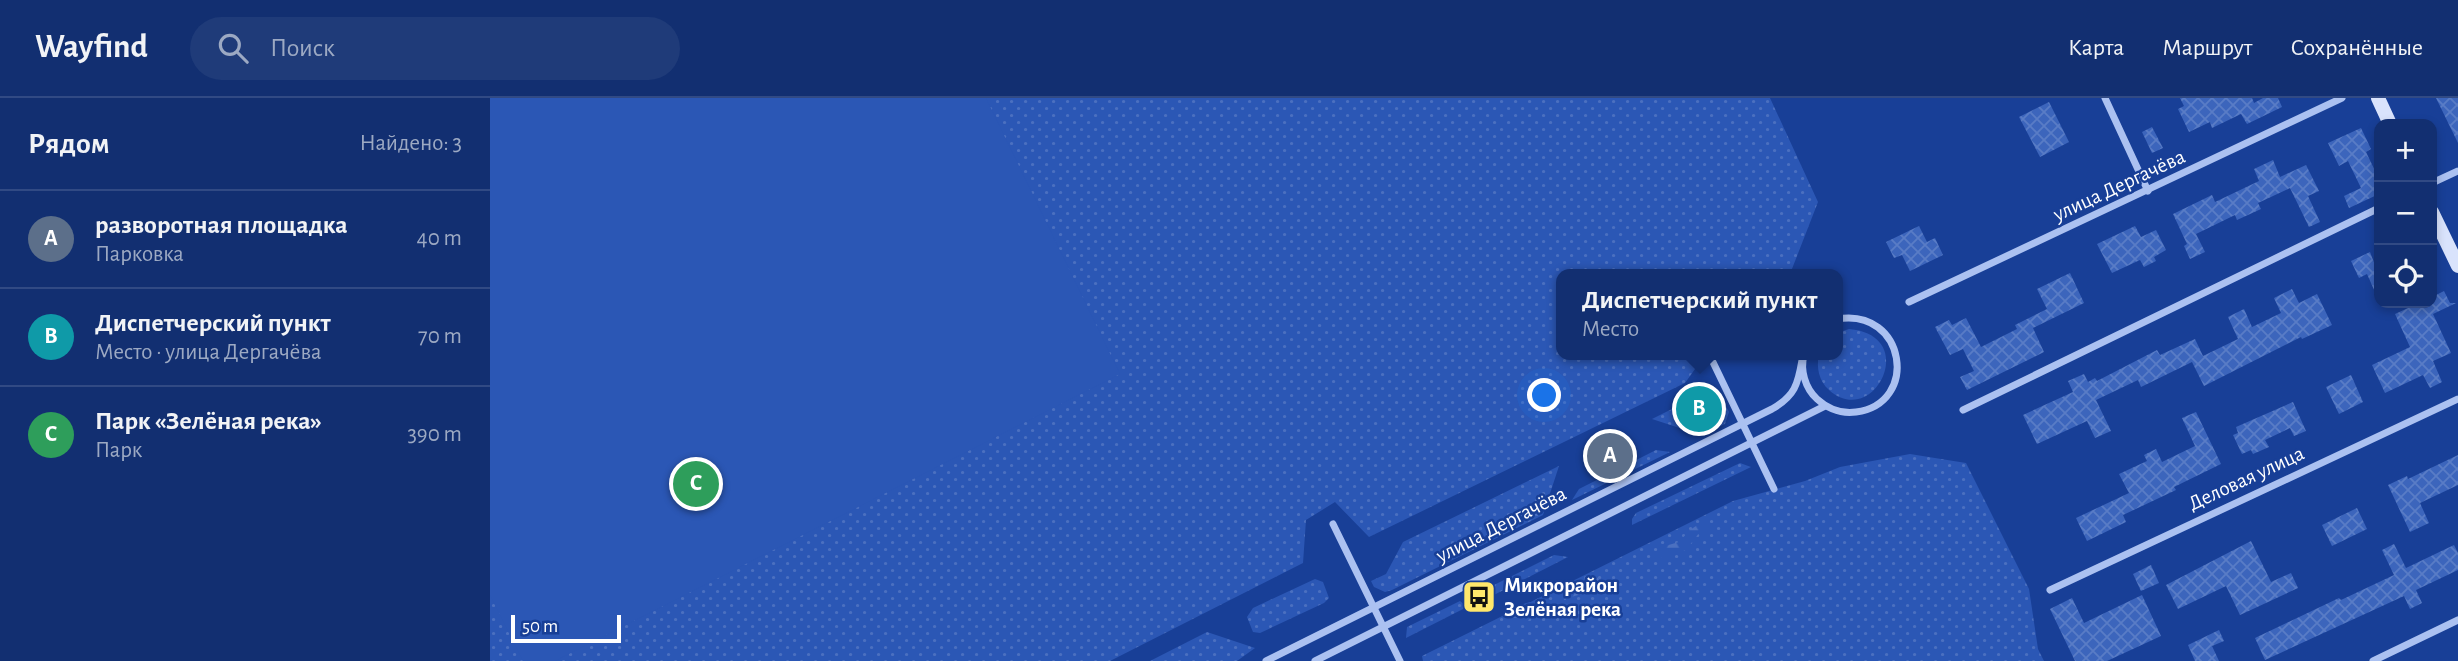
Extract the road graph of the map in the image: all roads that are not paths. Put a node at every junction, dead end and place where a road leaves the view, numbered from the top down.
1 (2105, 98) edge
2 (2342, 98) edge
3 (2378, 98) edge
4 (2388, 119) edge
5 (2458, 171) edge
6 (2434, 182) edge
7 (2148, 191) junction
8 (2374, 210) edge
9 (2437, 222) edge
10 (2458, 266) edge
11 (1909, 302) dead end
12 (1843, 318) edge
13 (1712, 360) edge
14 (1802, 360) edge
15 (1803, 360) edge
16 (2458, 399) edge
17 (1825, 406) junction
18 (1963, 410) dead end
19 (1742, 424) junction
20 (1752, 443) junction
21 (1774, 489) dead end
22 (1334, 524) dead end
23 (2050, 590) dead end
24 (1374, 607) junction
25 (2458, 620) edge
26 (1382, 623) junction
27 (1266, 661) edge
28 (1315, 661) edge
29 (1400, 661) edge
30 (2373, 661) edge

1 - 7 street
2 - 7 street, улица Дергачёва
3 - 4 street
5 - 6 street
7 - 11 street, улица Дергачёва
8 - 18 street
9 - 10 street
12 - 17 street
13 - 19 street
14 - 19 street, улица Дергачёва
15 - 17 street
16 - 23 street, Деловая улица
17 - 20 street, улица Дергачёва
19 - 20 street
19 - 24 street, улица Дергачёва
20 - 21 street
20 - 26 street, улица Дергачёва
22 - 24 street
24 - 26 street
24 - 27 street, улица Дергачёва
25 - 30 street
26 - 28 street, улица Дергачёва
26 - 29 street

